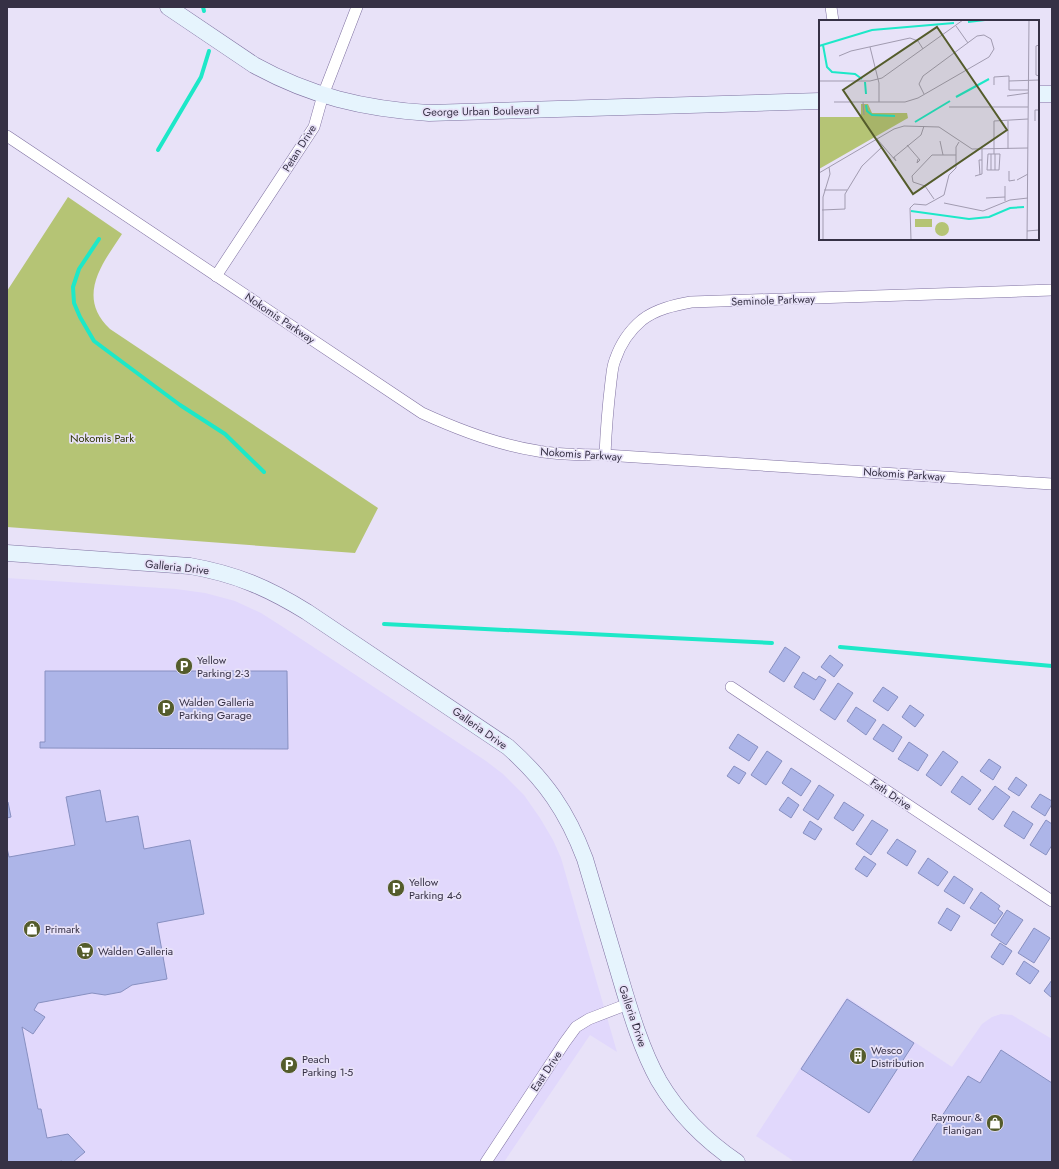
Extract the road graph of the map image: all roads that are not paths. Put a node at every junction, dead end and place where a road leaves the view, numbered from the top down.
1 (168, 7) edge
2 (357, 7) edge
3 (831, 7) edge
4 (833, 20) edge
5 (1039, 94) edge
6 (1052, 94) edge
7 (323, 96) junction
8 (819, 101) edge
9 (7, 136) edge
10 (216, 276) junction
11 (1052, 290) edge
12 (605, 455) junction
13 (1052, 484) edge
14 (7, 553) edge
15 (730, 686) dead end
16 (1052, 901) edge
17 (628, 1004) junction
18 (486, 1162) edge
19 (736, 1162) edge

1 - 7 street, George Urban Boulevard
2 - 7 street, Petan Drive
3 - 4 street
5 - 6 street
7 - 8 street, George Urban Boulevard
7 - 10 street, Petan Drive
9 - 10 street, Nokomis Parkway
10 - 12 street, Nokomis Parkway
11 - 12 street, Seminole Parkway
12 - 13 street, Nokomis Parkway
14 - 17 street, Galleria Drive
15 - 16 street, Fath Drive
17 - 18 street, East Drive
17 - 19 street, Galleria Drive

